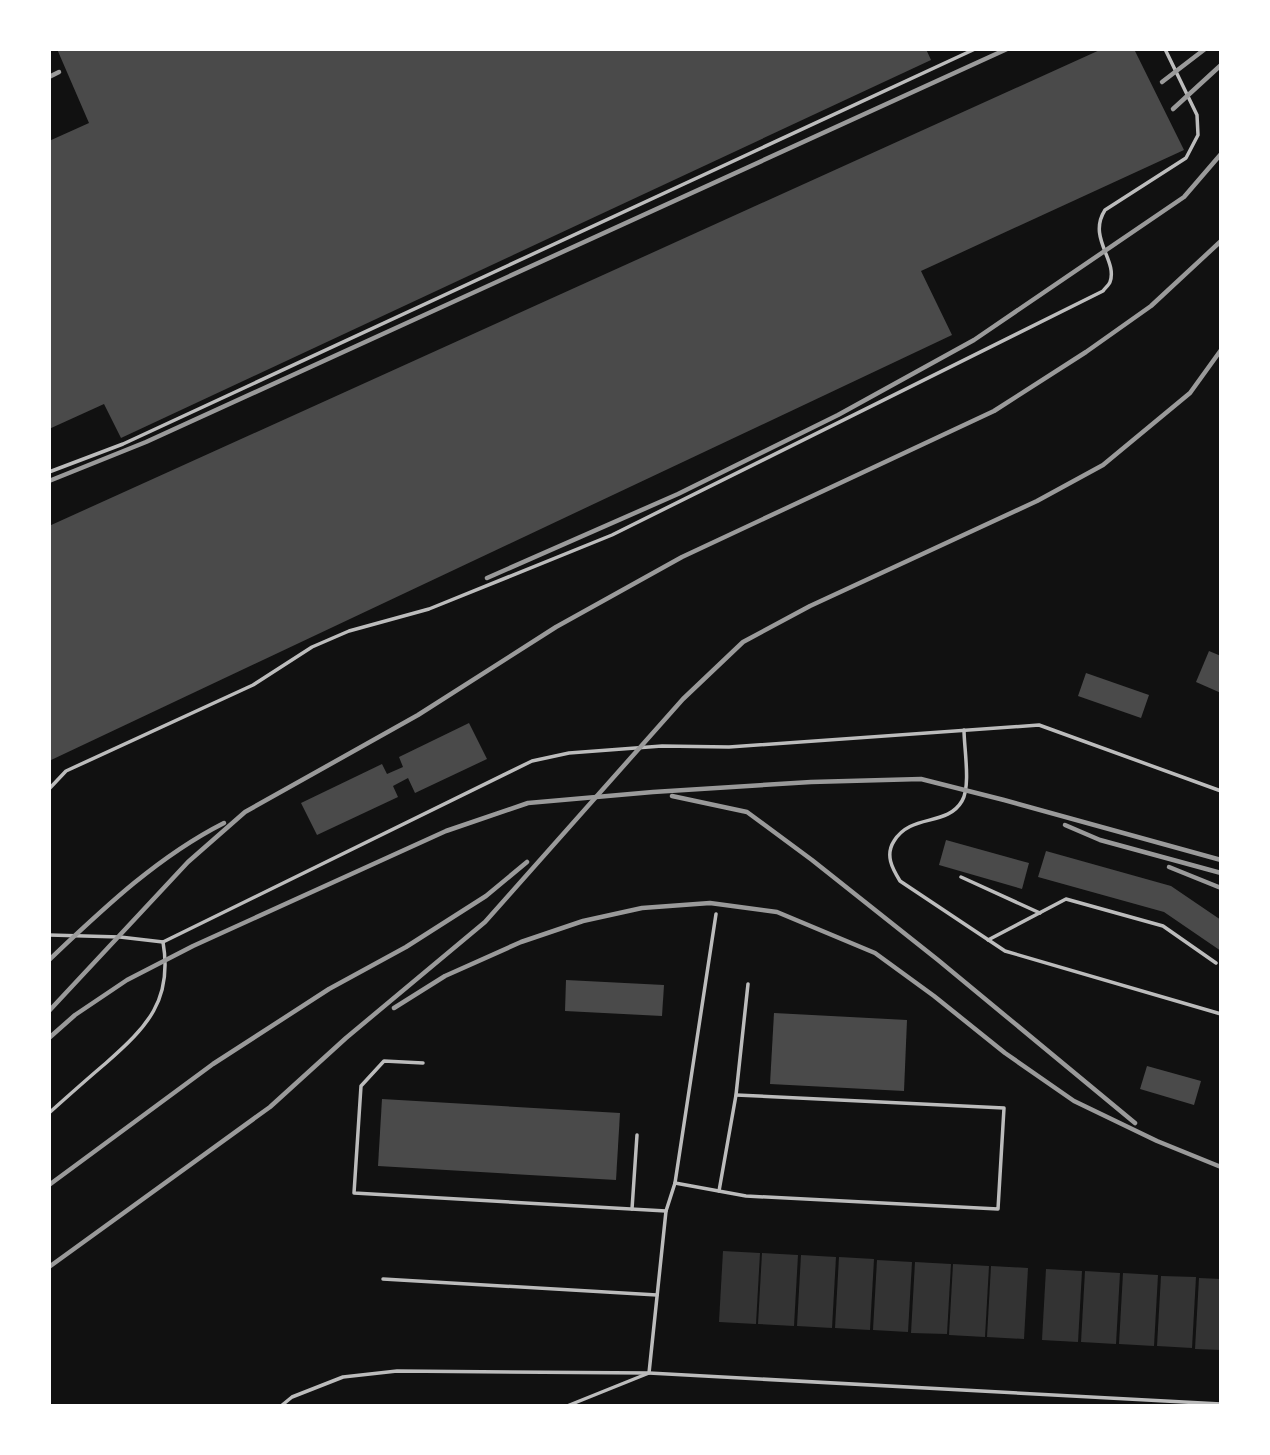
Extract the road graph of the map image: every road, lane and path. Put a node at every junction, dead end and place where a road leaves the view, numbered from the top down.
1 (975, 49) edge
2 (1166, 49) edge
3 (49, 472) edge
4 (964, 730) junction
5 (49, 789) edge
6 (1221, 791) edge
7 (961, 877) dead end
8 (1040, 913) junction
9 (716, 914) dead end
10 (49, 935) edge
11 (988, 940) junction
12 (163, 943) junction
13 (1216, 963) dead end
14 (748, 984) dead end
15 (1221, 1014) edge
16 (423, 1063) dead end
17 (736, 1095) junction
18 (49, 1113) edge
19 (637, 1135) dead end
20 (675, 1183) junction
21 (719, 1191) junction
22 (632, 1209) junction
23 (666, 1211) junction
24 (383, 1279) dead end
25 (657, 1295) junction
26 (649, 1373) junction
27 (1221, 1404) edge
28 (281, 1406) edge
29 (567, 1406) edge

1 - 3 lane
2 - 5 lane
4 - 6 lane
4 - 11 lane
4 - 12 lane
7 - 8 lane
8 - 11 lane
8 - 13 lane
9 - 20 lane
10 - 12 lane
11 - 15 lane
12 - 18 lane
14 - 17 lane
16 - 22 lane
17 - 21 lane
17 - 21 lane
19 - 22 lane
20 - 21 lane
20 - 23 lane
22 - 23 lane
23 - 25 lane
24 - 25 lane
25 - 26 lane
26 - 27 lane
26 - 28 lane
26 - 29 lane

